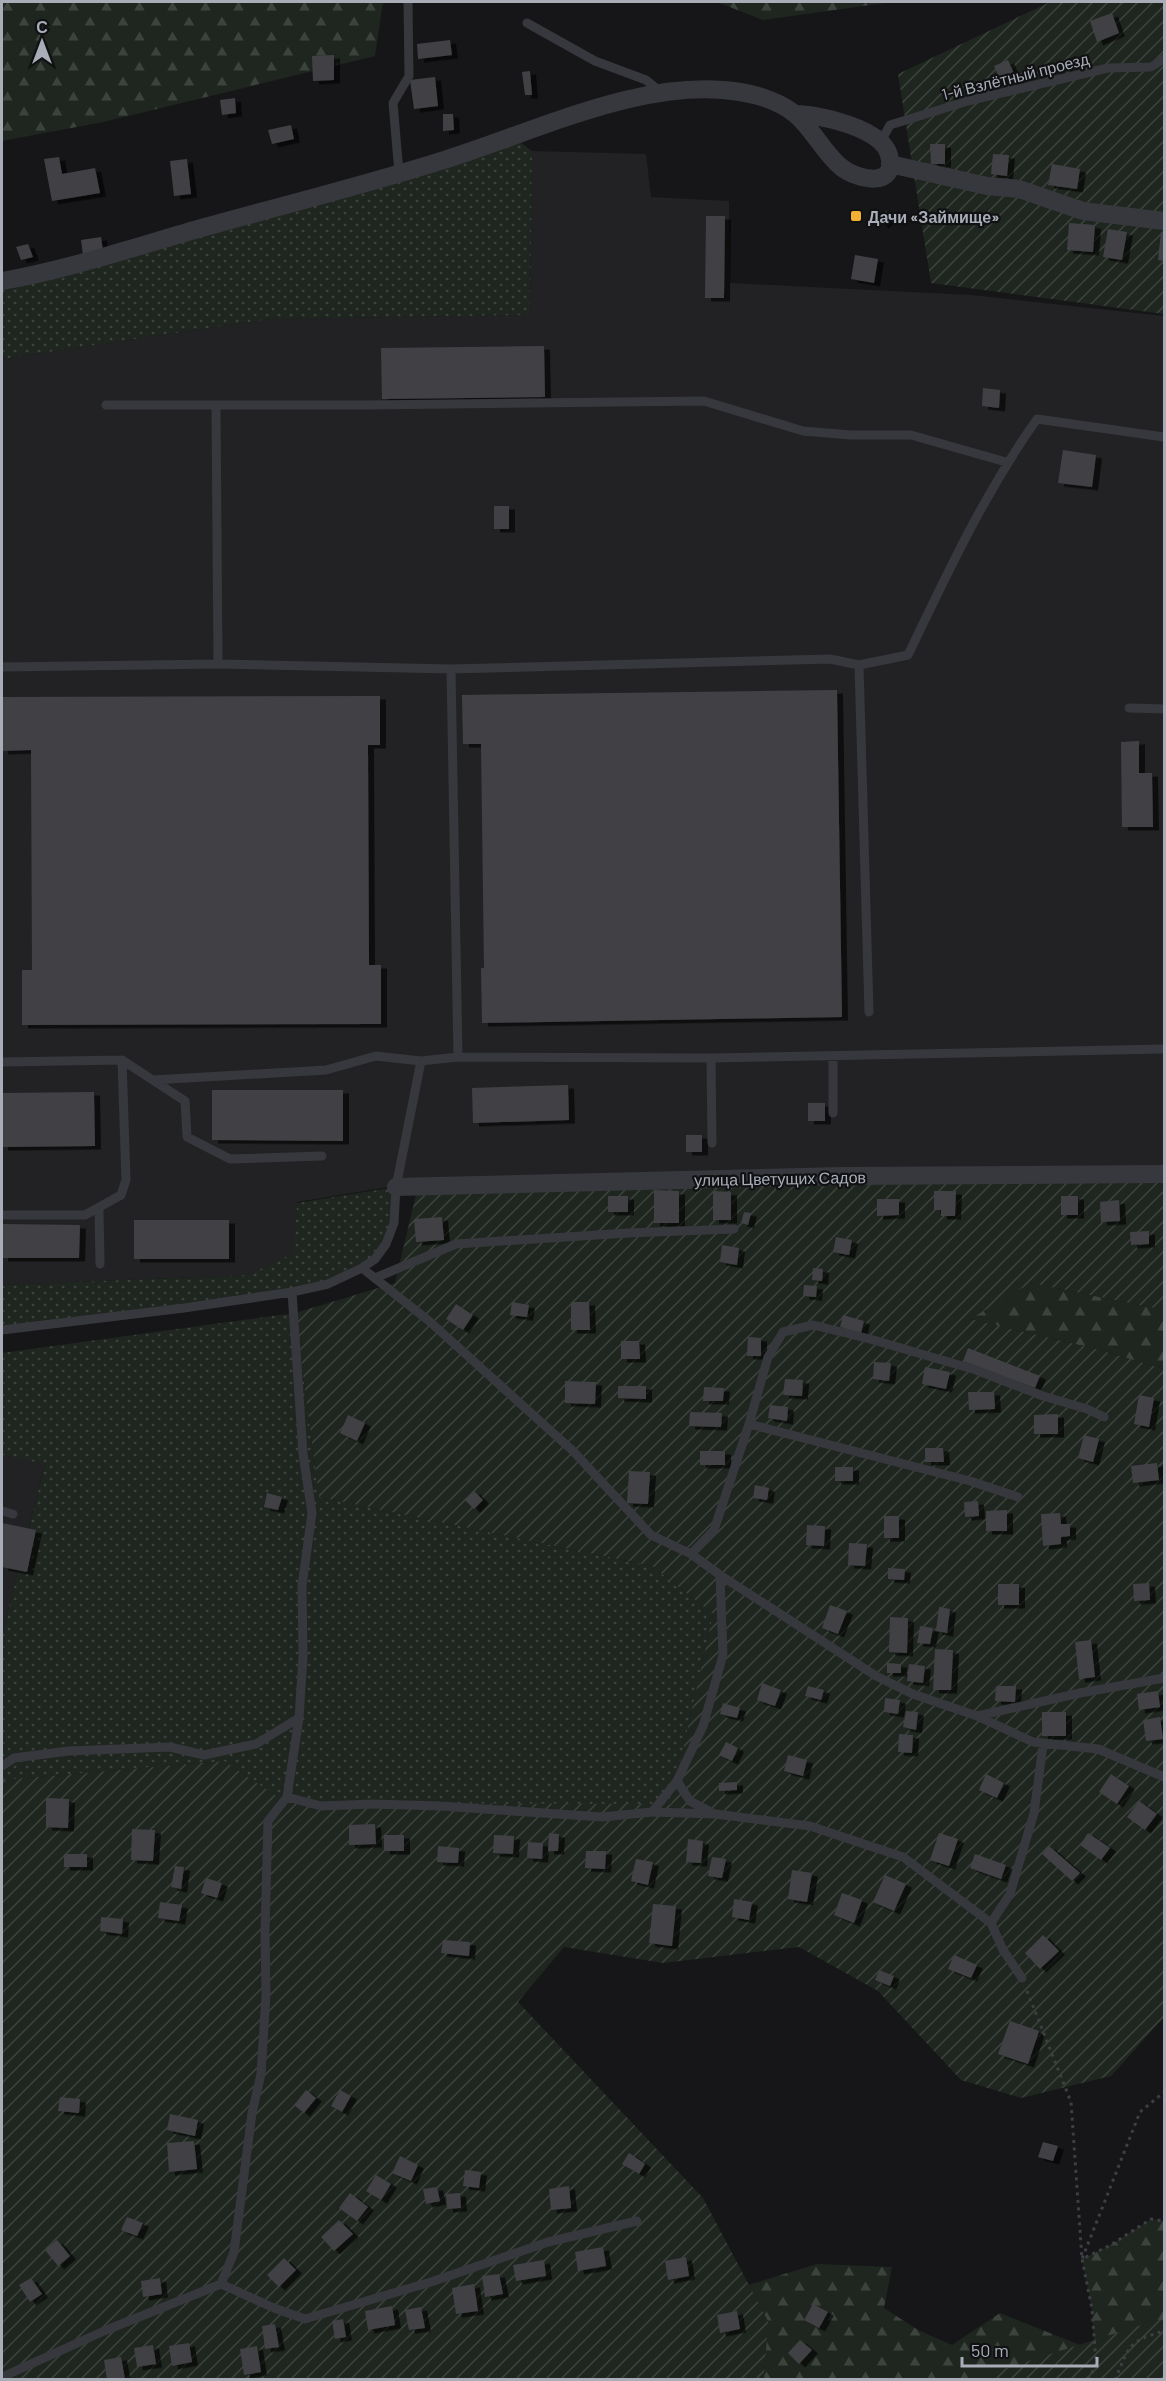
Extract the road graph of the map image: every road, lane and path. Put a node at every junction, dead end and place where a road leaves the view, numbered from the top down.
1 (408, 2) edge
2 (527, 23) dead end
3 (1164, 59) edge
4 (661, 92) junction
5 (795, 114) junction
6 (881, 141) junction
7 (890, 164) junction
8 (399, 173) junction
9 (1164, 221) edge
10 (2, 281) edge
11 (106, 405) dead end
12 (216, 405) junction
13 (1164, 437) edge
14 (1006, 462) junction
15 (218, 664) junction
16 (859, 665) junction
17 (2, 667) edge
18 (451, 669) junction
19 (1129, 708) dead end
20 (1164, 709) edge
21 (869, 1012) dead end
22 (1164, 1049) edge
23 (458, 1057) junction
24 (833, 1057) junction
25 (711, 1058) junction
26 (122, 1060) junction
27 (421, 1061) junction
28 (2, 1062) edge
29 (153, 1080) junction
30 (833, 1113) dead end
31 (712, 1143) dead end
32 (322, 1156) dead end
33 (1164, 1174) edge
34 (396, 1187) junction
35 (99, 1209) junction
36 (2, 1215) edge
37 (734, 1229) dead end
38 (100, 1264) dead end
39 (362, 1268) junction
40 (375, 1278) junction
41 (292, 1292) junction
42 (2, 1330) edge
43 (1104, 1417) dead end
44 (750, 1424) junction
45 (1018, 1497) dead end
46 (2, 1511) edge
47 (13, 1514) dead end
48 (691, 1554) junction
49 (720, 1575) junction
50 (1164, 1678) edge
51 (977, 1716) junction
52 (299, 1718) junction
53 (1042, 1745) junction
54 (2, 1766) edge
55 (1164, 1777) edge
56 (677, 1781) junction
57 (287, 1797) junction
58 (652, 1812) junction
59 (715, 1814) junction
60 (991, 1923) junction
61 (1022, 1978) joint
62 (1164, 2092) edge
63 (637, 2221) dead end
64 (1164, 2221) edge
65 (1082, 2259) junction
66 (221, 2284) junction
67 (1164, 2331) edge
68 (2, 2377) edge
69 (1089, 2379) edge
70 (1115, 2379) edge

1 - 8 lane
2 - 4 lane
3 - 6 lane, 1-й Взлётный проезд
4 - 5 street
4 - 8 street
5 - 6 street
5 - 7 street
6 - 7 street
7 - 9 street
8 - 10 street
11 - 12 lane
12 - 14 lane
12 - 15 lane
13 - 14 lane
14 - 16 lane
15 - 17 lane
15 - 18 lane
16 - 18 lane
16 - 21 lane
18 - 23 lane
19 - 20 lane
22 - 24 lane
23 - 25 lane
23 - 27 lane
24 - 25 lane
24 - 30 lane
25 - 31 lane
26 - 28 lane
26 - 29 lane
26 - 35 lane
27 - 29 lane
27 - 34 lane
29 - 32 lane
33 - 34 street, улица Цветущих Садов
34 - 39 lane
35 - 36 lane
35 - 38 lane
37 - 40 lane
39 - 40 lane
39 - 41 lane
40 - 48 lane
41 - 42 lane
41 - 52 lane
43 - 44 lane
44 - 45 lane
44 - 48 lane
46 - 47 lane
48 - 49 lane
49 - 51 lane
49 - 56 lane
50 - 51 lane
51 - 53 lane
52 - 54 lane
52 - 57 lane
53 - 55 lane
53 - 60 lane
56 - 58 lane
56 - 59 lane
57 - 58 lane
57 - 66 lane
58 - 59 lane
59 - 60 lane
60 - 61 lane
61 - 65 path
62 - 65 path
63 - 66 lane
64 - 65 path
65 - 69 path
66 - 68 lane
67 - 70 path

